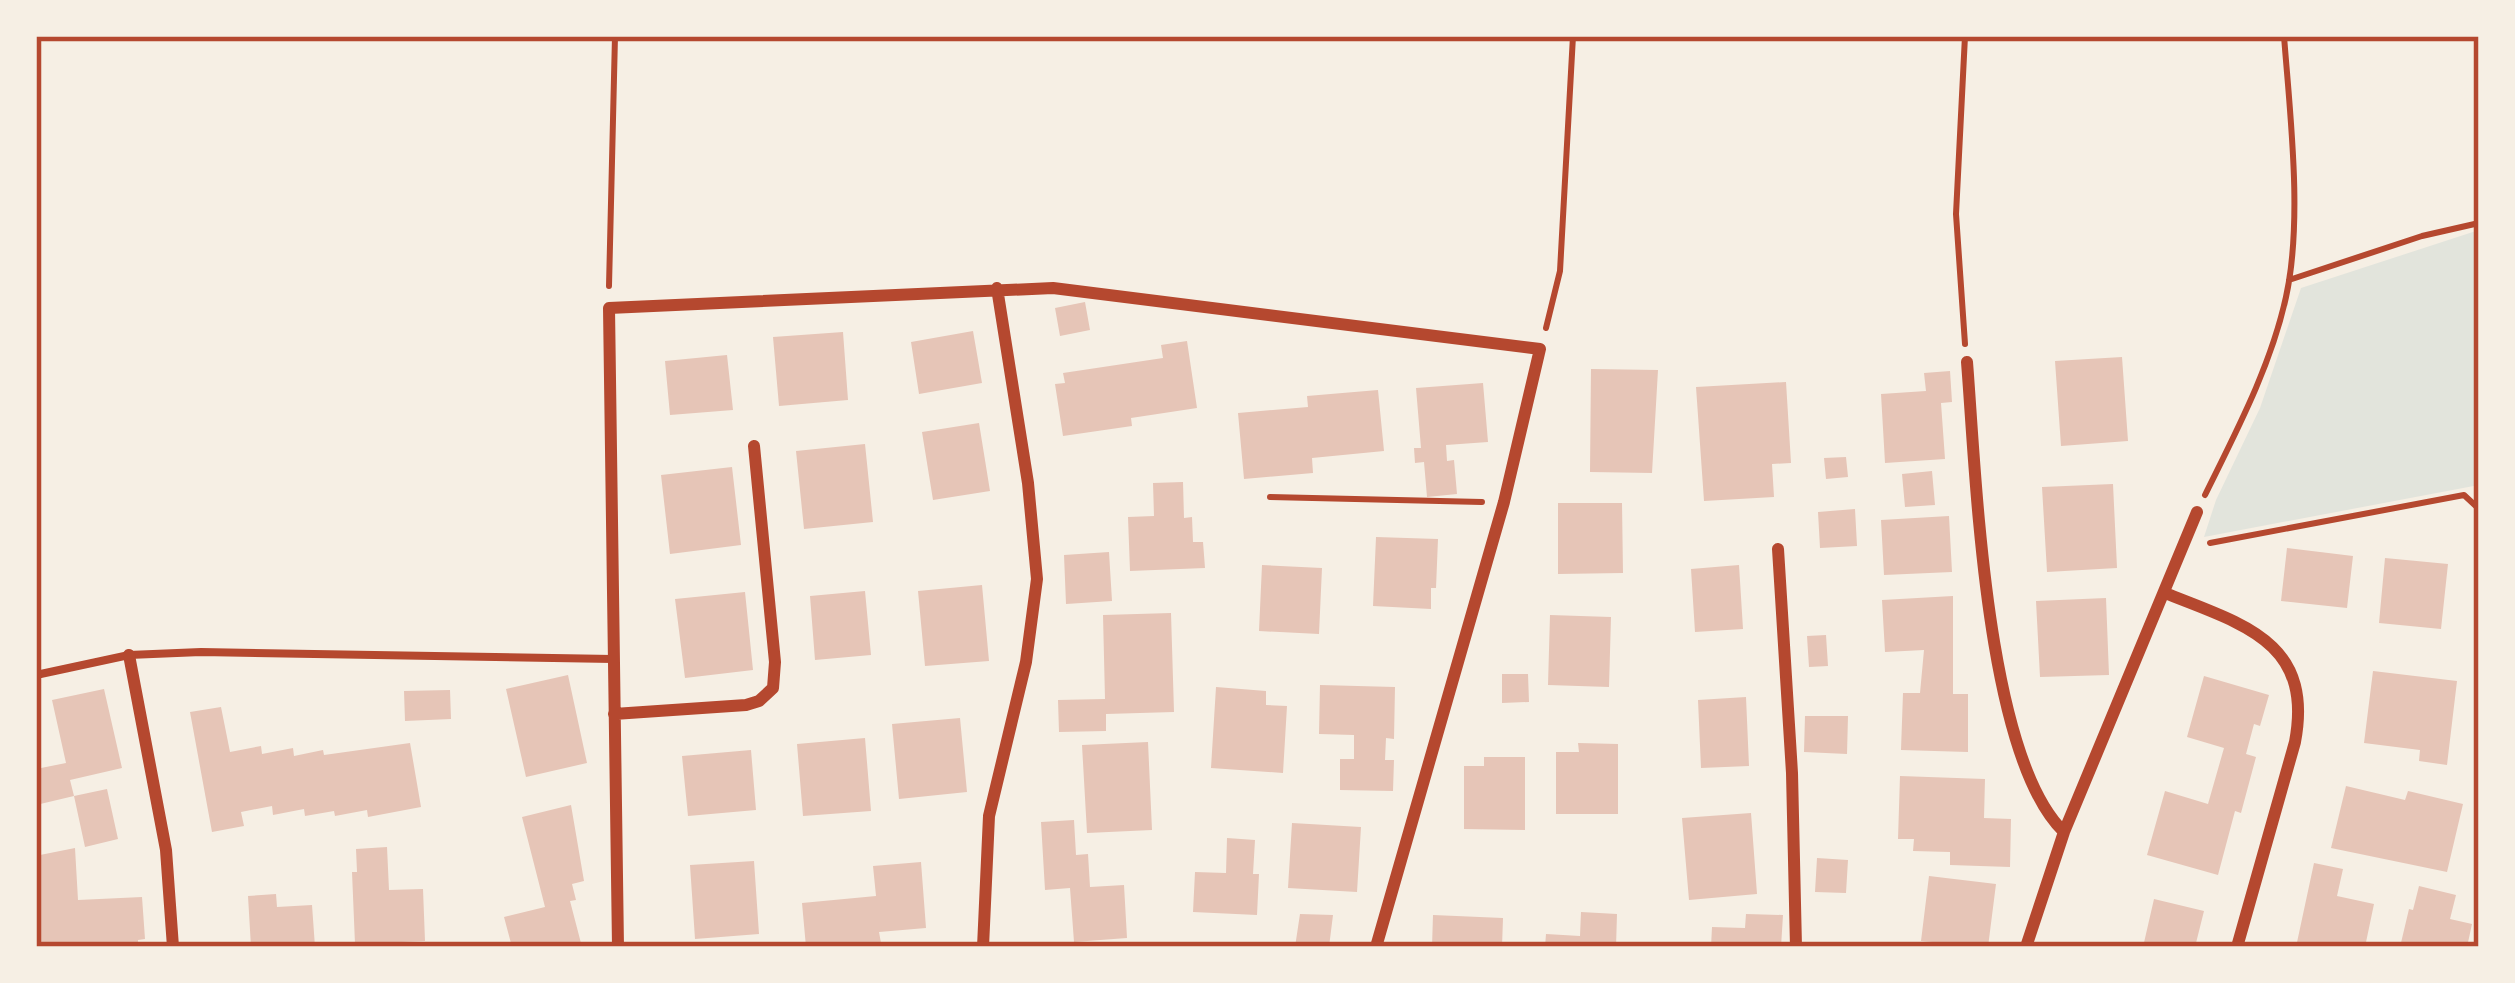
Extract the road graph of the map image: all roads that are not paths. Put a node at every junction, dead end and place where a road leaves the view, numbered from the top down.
1 (997, 289) junction
2 (1967, 362) road end
3 (754, 446) dead end
4 (2197, 512) road end
5 (1778, 549) dead end
6 (2165, 593) junction
7 (129, 656) junction
8 (613, 659) junction
9 (36, 675) edge
10 (614, 714) junction
11 (2064, 832) junction
12 (173, 947) edge
13 (618, 947) edge
14 (983, 947) edge
15 (1376, 947) edge
16 (1796, 947) edge
17 (2026, 947) edge
18 (2237, 947) edge

1 - 8 street
1 - 14 street
1 - 15 street
2 - 11 street
3 - 10 street
4 - 6 street
5 - 16 street
6 - 11 street
6 - 18 street
7 - 8 lane
7 - 9 lane
7 - 12 street
8 - 10 street
10 - 13 street
11 - 17 street

